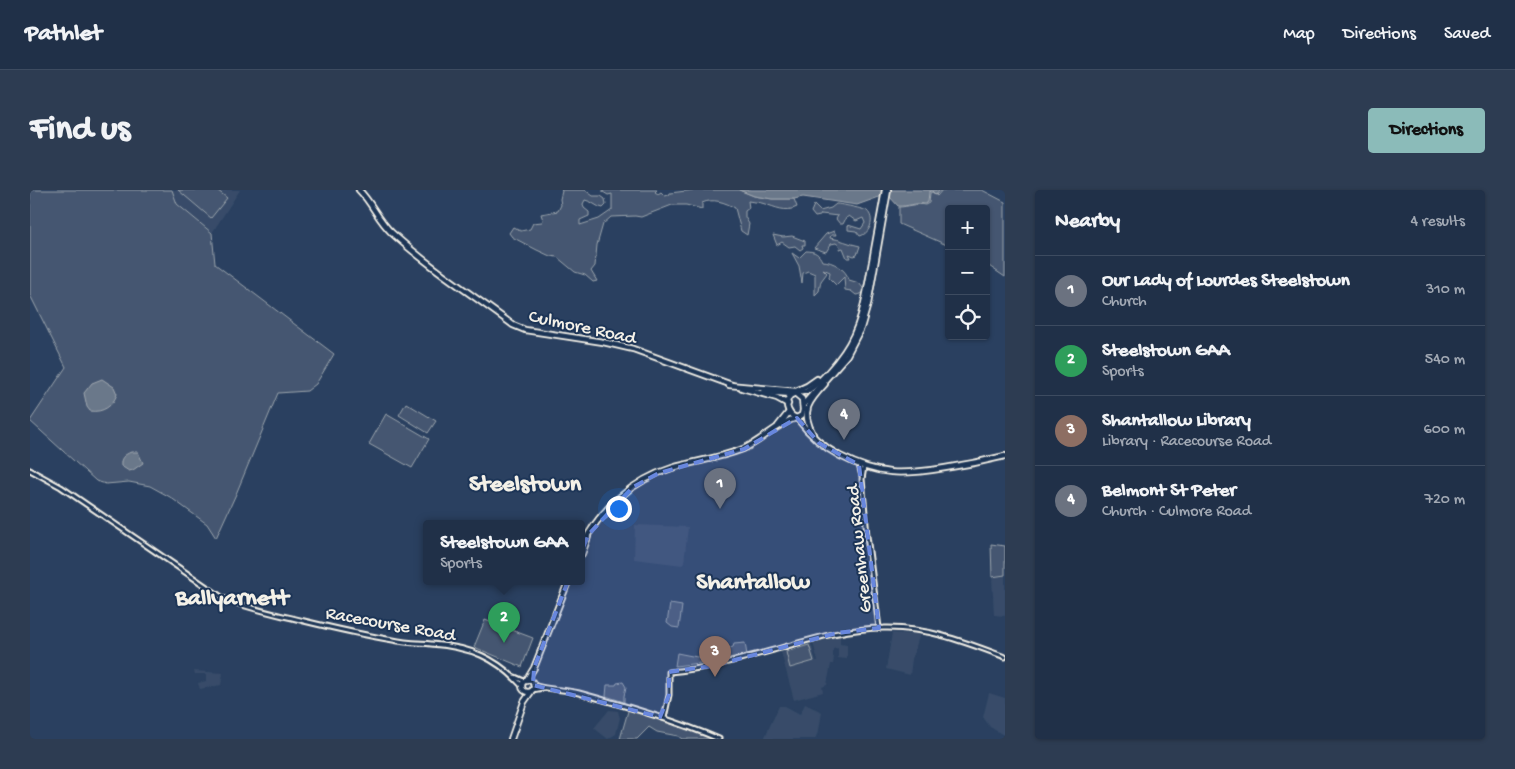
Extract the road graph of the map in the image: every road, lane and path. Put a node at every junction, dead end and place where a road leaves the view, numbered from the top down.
1 (359, 190) edge
2 (887, 190) edge
3 (876, 249) junction
4 (847, 355) junction
5 (831, 367) junction
6 (729, 385) junction
7 (757, 392) junction
8 (794, 394) junction
9 (788, 404) junction
10 (803, 405) junction
11 (789, 412) junction
12 (803, 413) junction
13 (796, 418) junction
14 (778, 427) junction
15 (807, 430) junction
16 (820, 443) junction
17 (1005, 456) edge
18 (858, 465) junction
19 (864, 467) junction
20 (30, 470) edge
21 (862, 479) junction
22 (589, 534) junction
23 (585, 541) edge
24 (585, 545) edge
25 (567, 585) edge
26 (879, 628) junction
27 (1005, 657) edge
28 (534, 668) junction
29 (524, 684) junction
30 (532, 688) junction
31 (524, 702) junction
32 (662, 717) junction
33 (512, 739) edge
34 (719, 739) edge

1 - 6 main road, Culmore Road
2 - 3 main road
3 - 4 main road
3 - 5 main road
4 - 10 main road
4 - 16 main road
5 - 6 main road
5 - 8 main road
6 - 7 main road, Culmore Road
7 - 8 main road, Culmore Road
7 - 9 main road, Culmore Road
8 - 9 main road
8 - 10 main road
9 - 11 main road
10 - 12 main road
11 - 13 main road
11 - 14 main road
12 - 13 main road
12 - 15 main road
13 - 14 main road
13 - 15 main road
14 - 22 main road
15 - 16 main road
16 - 18 main road
17 - 19 main road
18 - 19 main road
18 - 21 main road
19 - 21 main road, Greenhaw Road
20 - 29 main road, Racecourse Road
21 - 26 main road, Greenhaw Road
22 - 23 main road
22 - 24 main road
25 - 28 main road
26 - 27 main road
26 - 32 main road
28 - 29 main road
28 - 30 main road
29 - 30 main road
29 - 30 main road
29 - 31 main road
30 - 31 main road
30 - 32 main road
31 - 33 main road
32 - 34 main road

